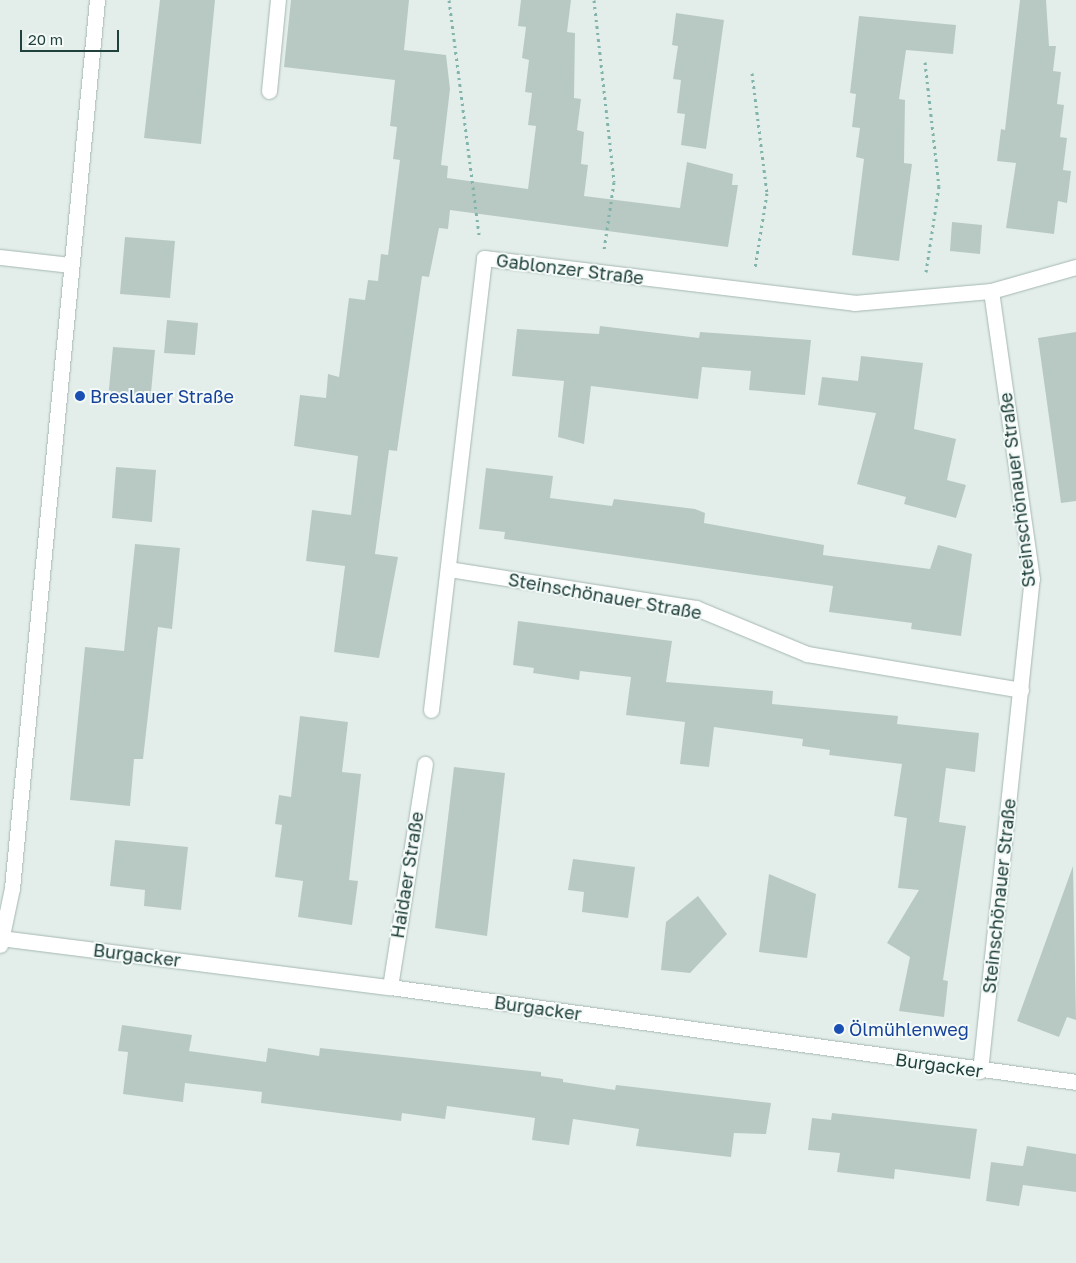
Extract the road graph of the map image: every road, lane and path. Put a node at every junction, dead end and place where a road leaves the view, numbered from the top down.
1 (97, 0) edge
2 (278, 0) edge
3 (449, 0) edge
4 (594, 0) edge
5 (925, 62) dead end
6 (752, 73) dead end
7 (269, 92) dead end
8 (0, 256) edge
9 (484, 258) junction
10 (70, 265) junction
11 (1076, 267) edge
12 (601, 272) junction
13 (751, 290) junction
14 (991, 291) junction
15 (922, 297) junction
16 (449, 569) junction
17 (1022, 690) junction
18 (431, 710) dead end
19 (425, 764) dead end
20 (0, 940) edge
21 (390, 987) junction
22 (980, 1072) junction
23 (1076, 1082) edge

1 - 10 street
2 - 7 street
3 - 9 path
4 - 12 path
5 - 15 path
6 - 13 path
8 - 10 street
9 - 12 street, Gablonzer Straße
9 - 16 street, Gablonzer Straße
10 - 20 street
11 - 14 street, Gablonzer Straße
12 - 13 street, Gablonzer Straße
13 - 15 street, Gablonzer Straße
14 - 15 street, Gablonzer Straße
14 - 17 street, Steinschönauer Straße
16 - 17 street, Steinschönauer Straße
16 - 18 street, Gablonzer Straße
17 - 22 street, Steinschönauer Straße
19 - 21 street, Haidaer Straße
20 - 21 street, Burgacker
21 - 22 street, Burgacker
22 - 23 street, Burgacker

